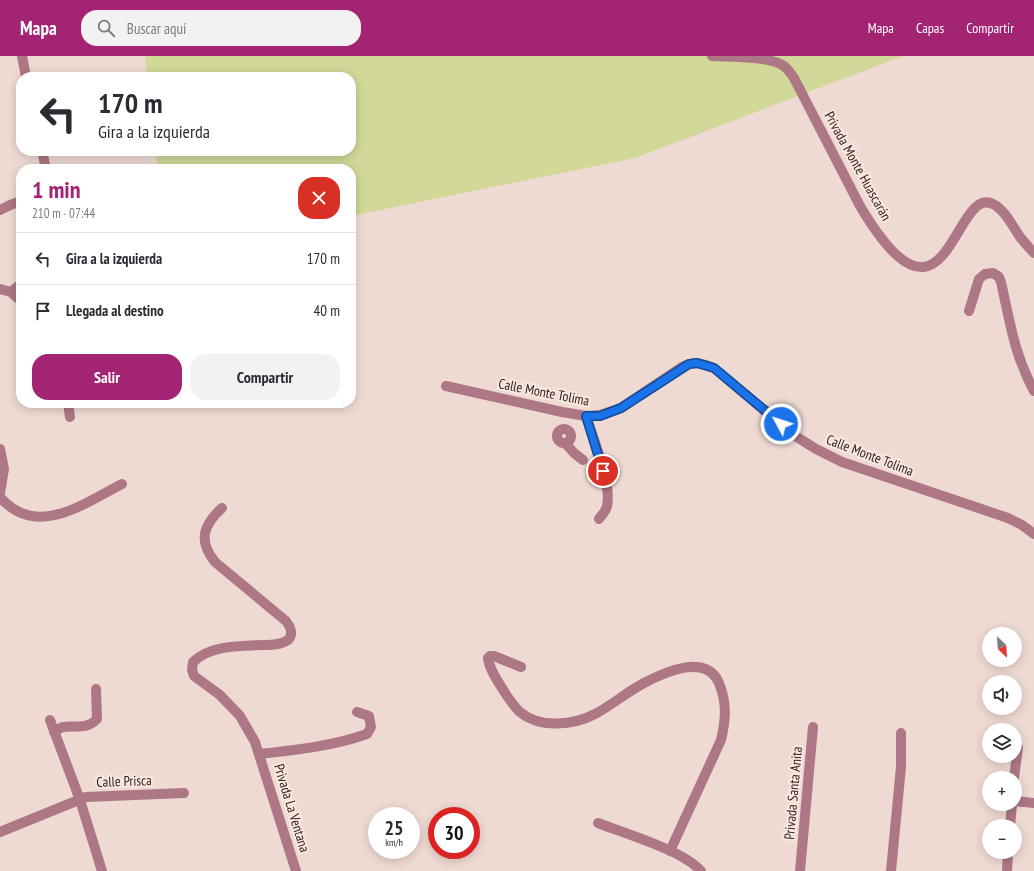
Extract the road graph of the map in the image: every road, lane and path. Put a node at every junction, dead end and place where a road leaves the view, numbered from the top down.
1 (22, 56) edge
2 (712, 56) edge
3 (25, 72) edge
4 (16, 203) edge
5 (0, 210) edge
6 (1034, 253) edge
7 (16, 288) edge
8 (0, 289) edge
9 (11, 292) junction
10 (16, 296) edge
11 (969, 311) dead end
12 (446, 386) dead end
13 (1034, 392) edge
14 (69, 408) edge
15 (562, 412) junction
16 (586, 416) junction
17 (70, 417) dead end
18 (0, 449) edge
19 (583, 460) dead end
20 (122, 484) dead end
21 (0, 493) edge
22 (0, 497) edge
23 (222, 508) dead end
24 (599, 519) dead end
25 (1034, 534) edge
26 (521, 667) dead end
27 (96, 689) dead end
28 (357, 712) dead end
29 (50, 720) dead end
30 (813, 727) dead end
31 (54, 732) junction
32 (900, 733) dead end
33 (260, 754) junction
34 (184, 793) dead end
35 (80, 800) junction
36 (1022, 802) edge
37 (1034, 803) edge
38 (598, 823) dead end
39 (0, 832) edge
40 (670, 851) junction
41 (1008, 859) edge
42 (800, 866) edge
43 (102, 871) edge
44 (296, 871) edge
45 (701, 871) edge
46 (806, 871) edge
47 (891, 871) edge
48 (1007, 871) edge

1 - 3 street
2 - 6 street, Privada Monte Huascarán
4 - 5 street
7 - 9 street
8 - 9 street
9 - 10 street
11 - 13 street
12 - 15 street, Calle Monte Tolima
14 - 17 street
15 - 16 street, Calle Monte Tolima
15 - 19 street
16 - 24 street
16 - 25 street, Calle Monte Tolima
18 - 21 street
20 - 22 street
23 - 33 street, Privada La Ventana
26 - 40 street
27 - 31 street
28 - 33 street, Privada La Ventana
29 - 31 street
30 - 42 street, Privada Santa Anita
31 - 35 street
32 - 47 street
33 - 44 street, Privada La Ventana
34 - 35 street, Calle Prisca
35 - 39 street, Calle Prisca
35 - 43 street
36 - 37 street
38 - 40 street
40 - 45 street
41 - 48 street
42 - 46 street

